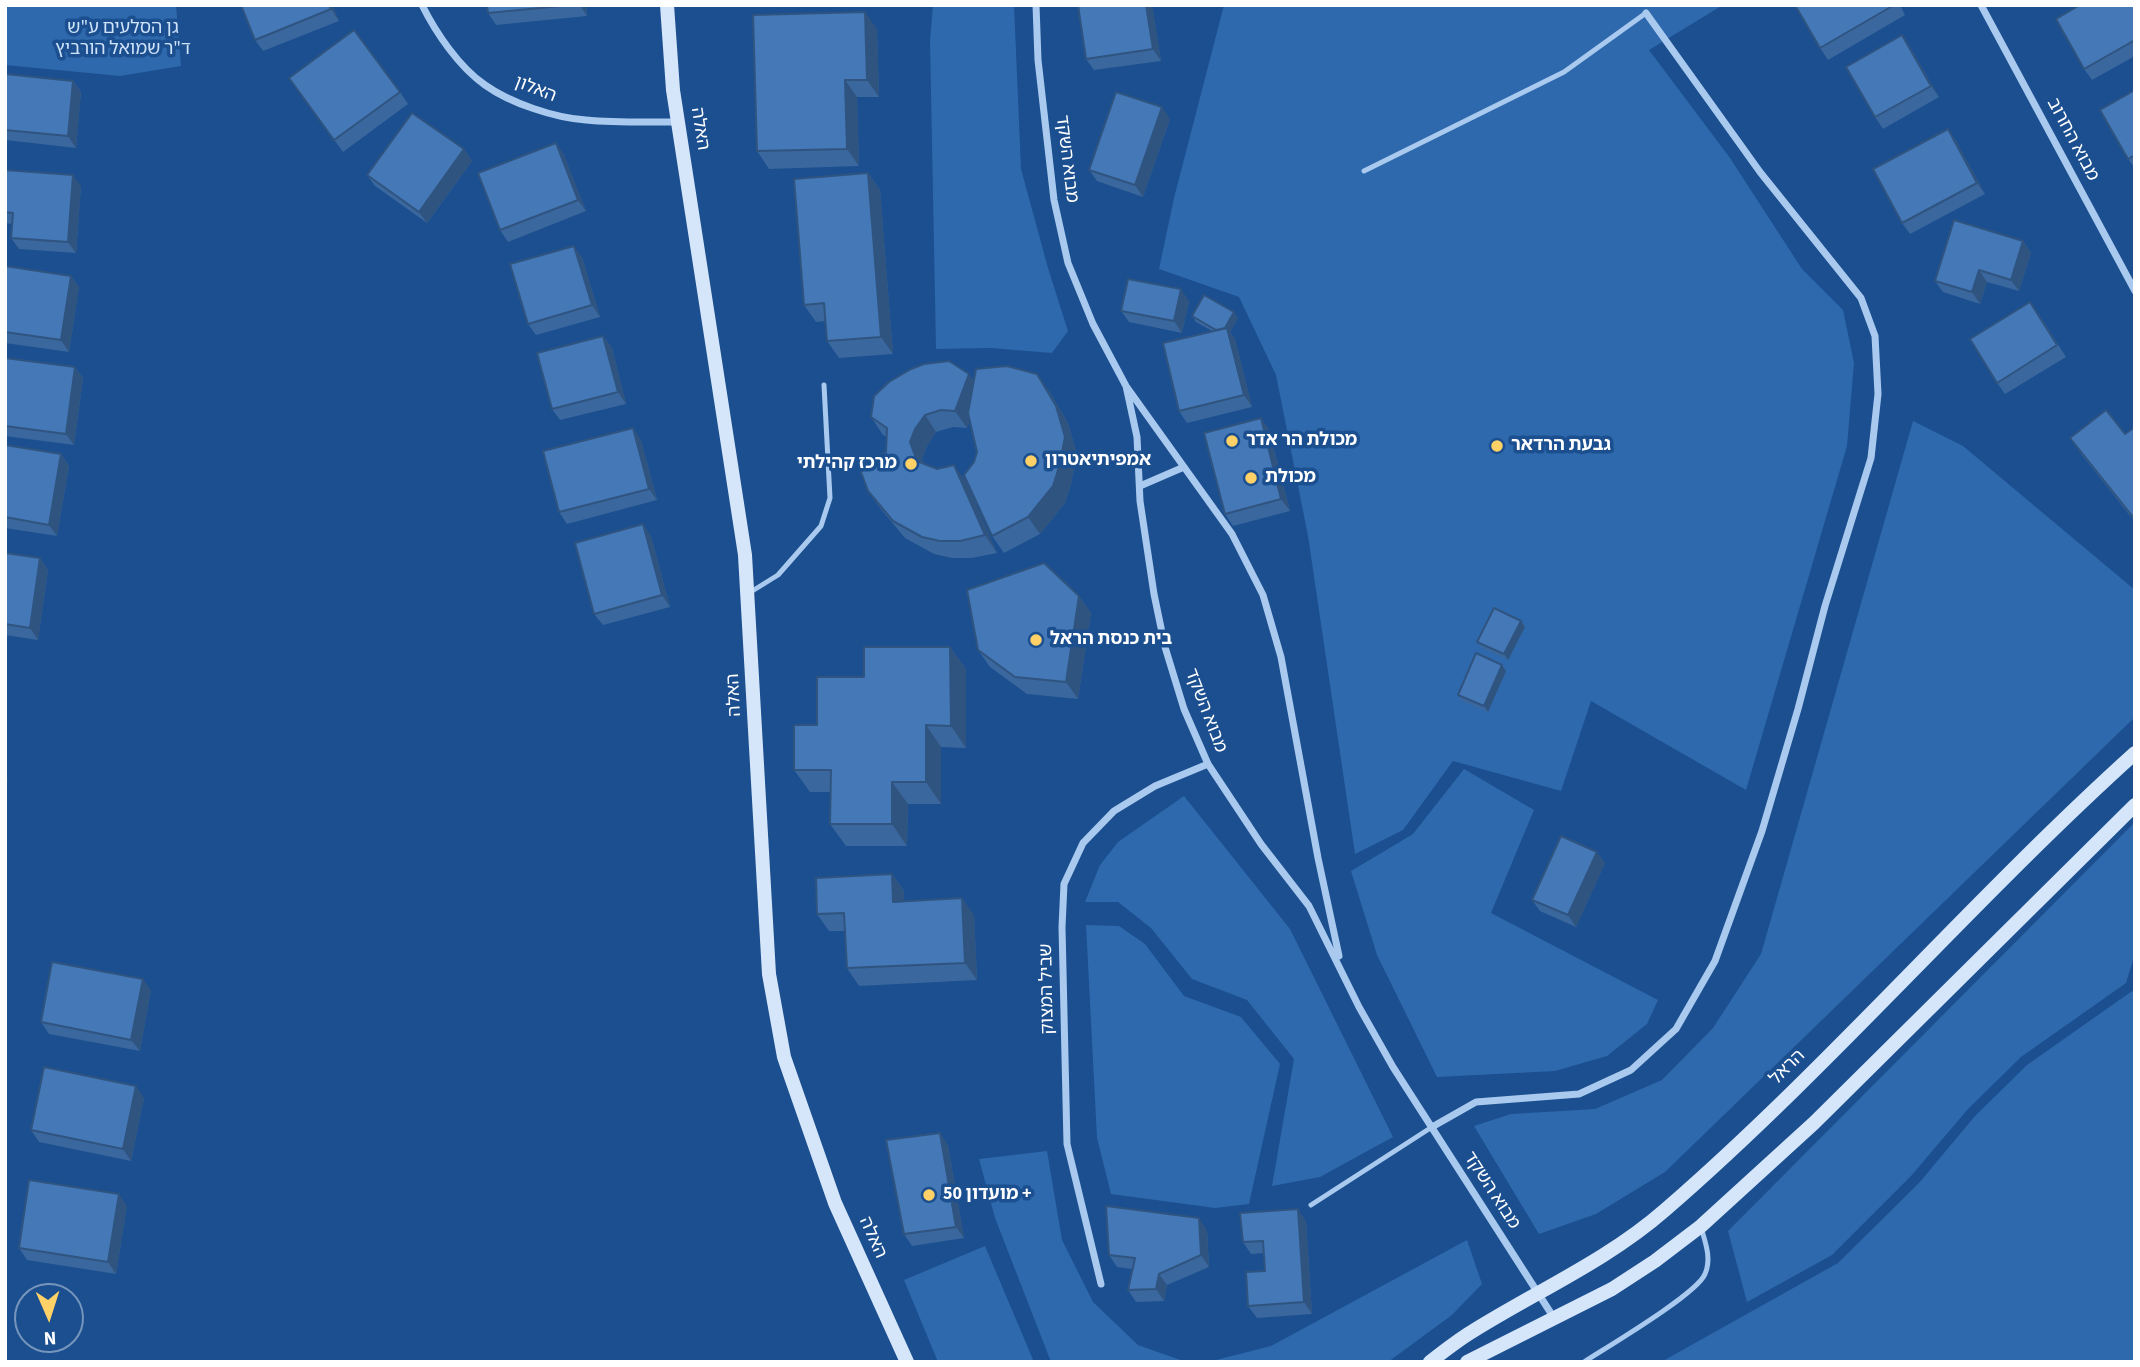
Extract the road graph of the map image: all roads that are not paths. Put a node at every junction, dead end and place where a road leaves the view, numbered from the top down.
1 (422, 5) edge
2 (667, 5) edge
3 (1036, 5) edge
4 (1981, 5) edge
5 (1646, 13) joint
6 (678, 122) junction
7 (1364, 171) dead end
8 (2135, 291) edge
9 (824, 385) dead end
10 (1126, 386) junction
11 (1184, 467) junction
12 (1140, 486) junction
13 (747, 594) junction
14 (2135, 753) edge
15 (1208, 764) junction
16 (2135, 805) edge
17 (1342, 970) junction
18 (1432, 1127) junction
19 (1311, 1205) dead end
20 (1701, 1226) junction
21 (1101, 1284) dead end
22 (1538, 1293) junction
23 (1554, 1319) junction
24 (907, 1362) edge
25 (1430, 1362) edge
26 (1467, 1362) edge
27 (1584, 1362) edge

1 - 6 street, האלון
2 - 6 main road, האלה
3 - 10 street, מבוא השקד
4 - 8 street, מבוא החרוב
5 - 7 lane
5 - 18 street
6 - 13 main road, האלה
9 - 13 lane
10 - 11 street, מבוא השקד
10 - 12 street, מבוא השקד
11 - 12 street
11 - 17 street, מבוא השקד
12 - 15 street, מבוא השקד
13 - 24 main road, האלה
14 - 22 main road, הראל
15 - 17 street, מבוא השקד
15 - 21 street, שביל המצוק
16 - 20 main road
17 - 18 street, מבוא השקד
18 - 19 lane
18 - 22 street, מבוא השקד
20 - 23 main road
20 - 27 lane
22 - 23 street, מבוא השקד
22 - 25 main road, הראל
23 - 26 main road

